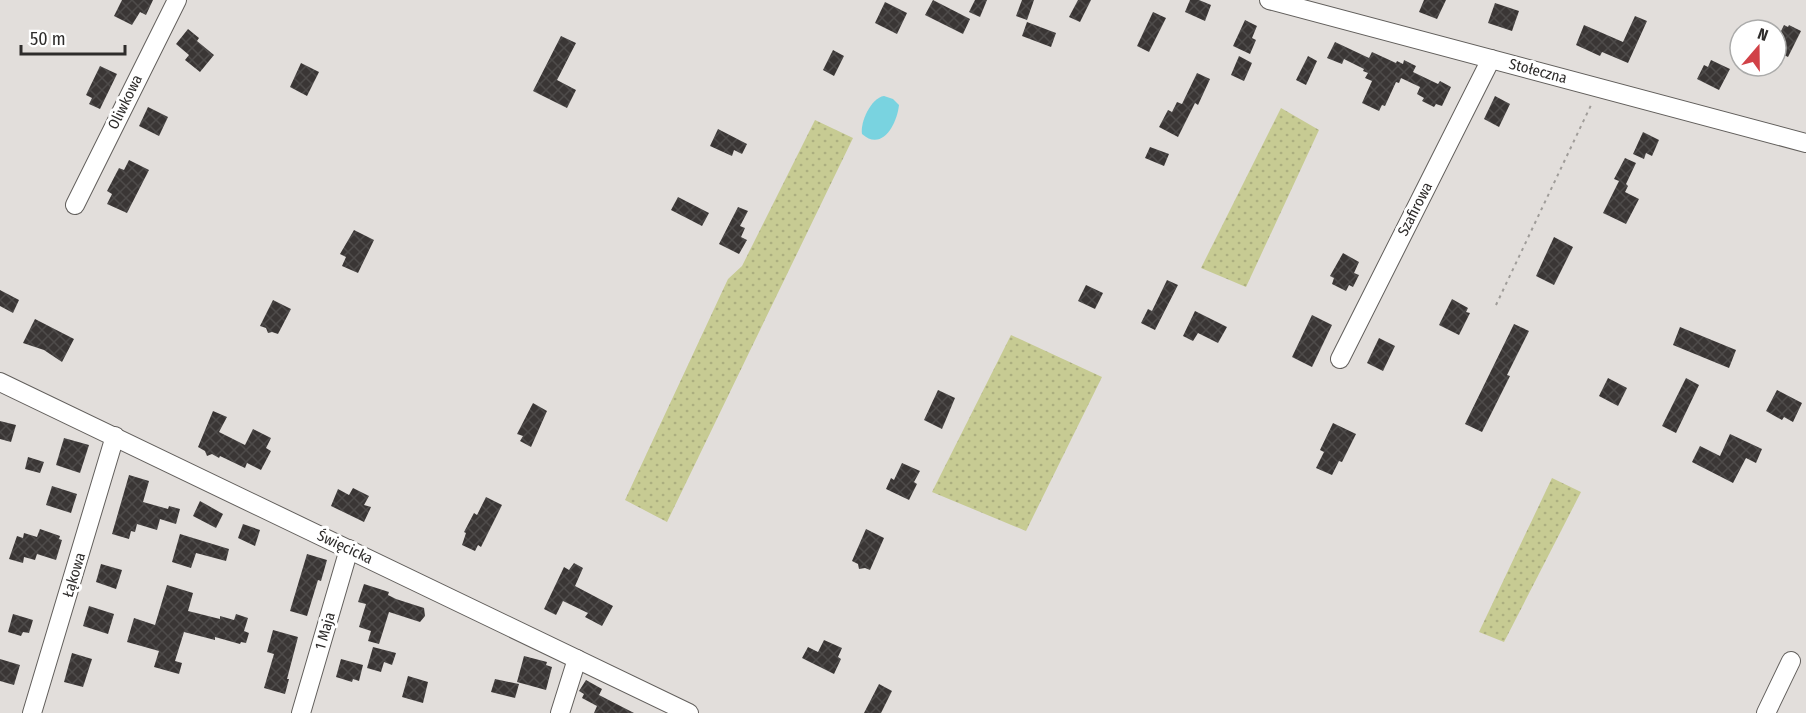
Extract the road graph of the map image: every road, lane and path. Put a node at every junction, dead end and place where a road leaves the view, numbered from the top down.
1 (177, 0) edge
2 (1269, 0) edge
3 (1491, 59) junction
4 (1600, 87) junction
5 (1806, 143) edge
6 (75, 205) dead end
7 (1496, 305) dead end
8 (1340, 359) dead end
9 (0, 382) edge
10 (115, 436) junction
11 (350, 549) junction
12 (576, 658) junction
13 (1791, 662) dead end
14 (32, 713) edge
15 (302, 713) edge
16 (560, 713) edge
17 (689, 713) edge
18 (1766, 713) edge

1 - 6 street, Oliwkowa
2 - 3 street, Stołeczna
3 - 4 street, Stołeczna
3 - 8 street, Szafirowa
4 - 5 street, Stołeczna
4 - 7 path
9 - 10 street, Święcicka
10 - 11 street, Święcicka
10 - 14 street, Łąkowa
11 - 12 street, Święcicka
11 - 15 street, 1 Maja
12 - 16 street
12 - 17 street, Święcicka
13 - 18 street

